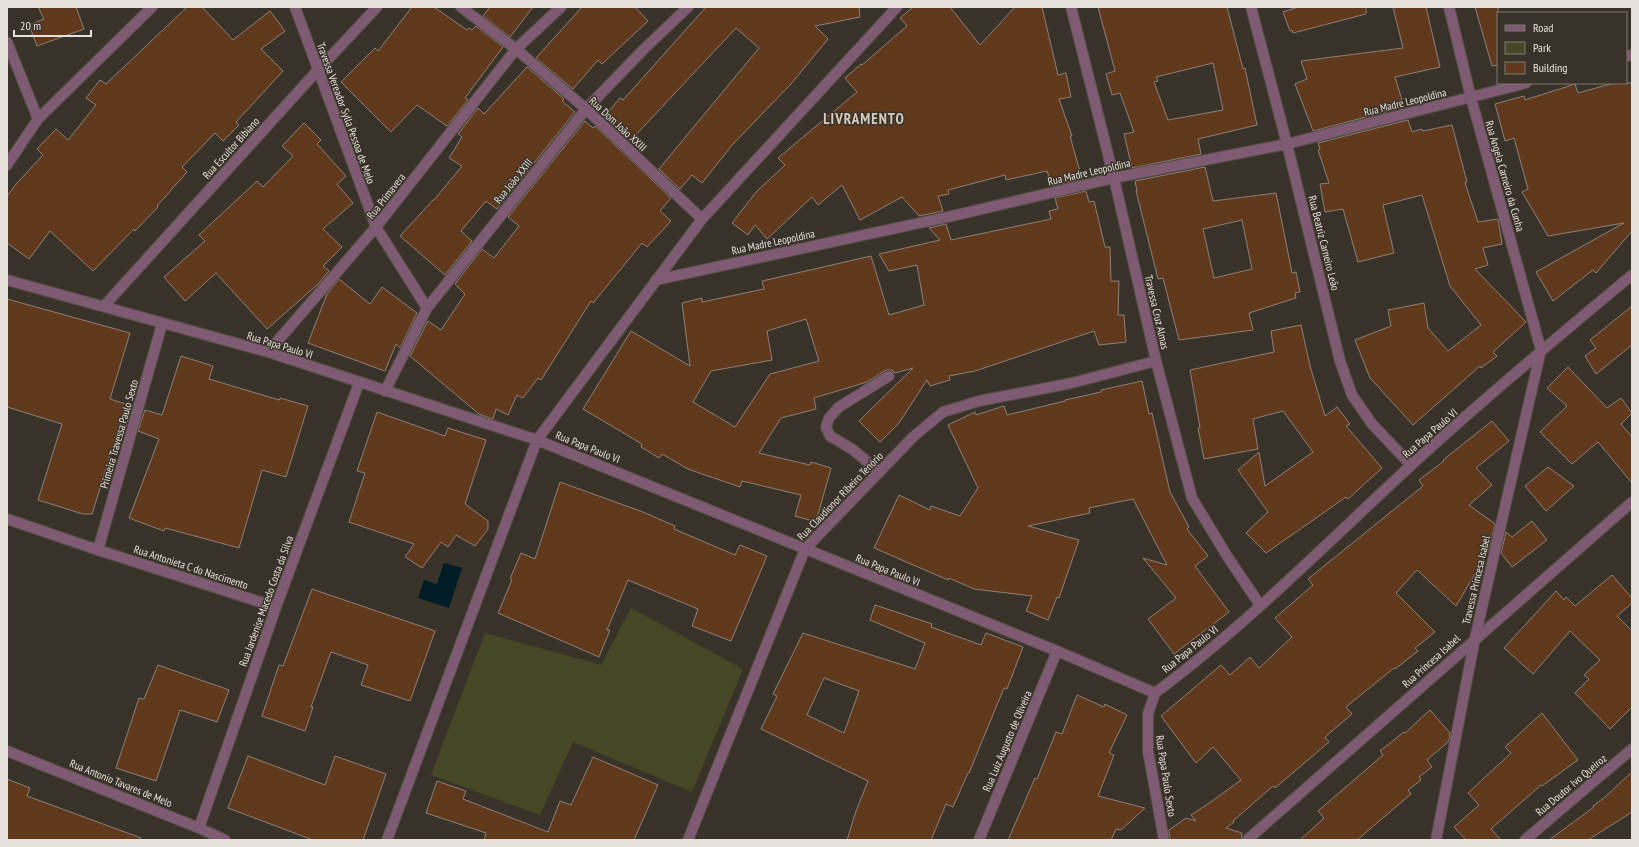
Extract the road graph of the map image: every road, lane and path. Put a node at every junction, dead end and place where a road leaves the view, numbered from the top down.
1 (152, 7) edge
2 (294, 7) edge
3 (377, 7) edge
4 (461, 7) edge
5 (561, 7) edge
6 (688, 7) edge
7 (897, 7) edge
8 (1071, 7) edge
9 (1251, 7) edge
10 (1449, 7) edge
11 (7, 42) edge
12 (516, 49) junction
13 (317, 71) junction
14 (1522, 84) edge
15 (1471, 98) junction
16 (586, 109) junction
17 (38, 119) junction
18 (1288, 144) junction
19 (7, 165) edge
20 (1114, 178) junction
21 (702, 219) junction
22 (376, 227) junction
23 (1632, 275) edge
24 (7, 280) edge
25 (656, 280) junction
26 (104, 306) junction
27 (427, 308) junction
28 (162, 324) junction
29 (1541, 350) junction
30 (268, 352) junction
31 (1156, 361) junction
32 (889, 376) dead end
33 (359, 383) junction
34 (385, 392) junction
35 (537, 440) junction
36 (1411, 465) junction
37 (880, 472) junction
38 (1632, 502) edge
39 (7, 519) edge
40 (805, 549) junction
41 (98, 550) junction
42 (1260, 605) junction
43 (276, 606) junction
44 (1475, 638) junction
45 (1057, 651) junction
46 (1155, 693) junction
47 (1632, 749) edge
48 (7, 751) edge
49 (198, 828) junction
50 (225, 840) edge
51 (387, 840) edge
52 (688, 840) edge
53 (979, 840) edge
54 (1164, 840) edge
55 (1247, 840) edge
56 (1436, 840) edge
57 (1525, 840) edge

1 - 17 street
2 - 13 street, Travessa Vereador Sylla Pessoa de Melo
3 - 13 street, Rua Escultor Bibiano
4 - 12 street, Rua Dom João XXIII
5 - 12 street, Rua Primavera
6 - 16 street, Rua João XXIII
7 - 21 street
8 - 20 street, Travessa Cruz Almas
9 - 18 street, Rua Beatriz Carneiro Leão
10 - 15 street, Rua Angela Carneiro da Cunha
11 - 17 street
12 - 16 street, Rua Dom João XXIII
12 - 22 street, Rua Primavera
13 - 22 street, Travessa Vereador Sylla Pessoa de Melo
13 - 26 street, Rua Escultor Bibiano
14 - 15 street, Rua Madre Leopoldina
15 - 18 street, Rua Madre Leopoldina
15 - 29 street, Rua Angela Carneiro da Cunha
16 - 21 street, Rua Dom João XXIII
16 - 27 street, Rua João XXIII
17 - 19 street
18 - 20 street, Rua Madre Leopoldina
18 - 36 street, Rua Beatriz Carneiro Leão
20 - 25 street, Rua Madre Leopoldina
20 - 31 street, Travessa Cruz Almas
21 - 25 street
22 - 27 street, Travessa Vereador Sylla Pessoa de Melo
22 - 30 street, Rua Primavera
23 - 29 street, Rua Papa Paulo VI
24 - 26 street, Rua Papa Paulo VI
25 - 35 street
26 - 28 street, Rua Papa Paulo VI
27 - 34 street, Rua João XXIII
28 - 30 street, Rua Papa Paulo VI
28 - 41 street, Primeira Travessa Paulo Sexto
29 - 36 street, Rua Papa Paulo VI
29 - 44 street, Travessa Princesa Isabel
30 - 33 street, Rua Papa Paulo VI
31 - 37 street, Rua Claudionor Ribeiro Tenório
31 - 42 street, Travessa Cruz Almas
32 - 37 street
33 - 34 street, Rua Papa Paulo VI
33 - 43 street, Rua Jardenise Macedo Costa da Silva
34 - 35 street, Rua Papa Paulo VI
35 - 40 street, Rua Papa Paulo VI
35 - 51 street
36 - 42 street, Rua Papa Paulo VI
37 - 40 street, Rua Claudionor Ribeiro Tenório
38 - 44 street, Rua Princesa Isabel
39 - 41 street, Rua Antonieta C do Nascimento
40 - 45 street, Rua Papa Paulo VI
40 - 52 street, Rua Claudionor Ribeiro Tenório
41 - 43 street, Rua Antonieta C do Nascimento
42 - 46 street, Rua Papa Paulo VI
43 - 49 street, Rua Jardenise Macedo Costa da Silva
44 - 55 street, Rua Princesa Isabel
44 - 56 street, Travessa Princesa Isabel
45 - 46 street, Rua Papa Paulo VI
45 - 53 street, Rua Luiz Augusto de Oliveira
46 - 54 street, Rua Papa Paulo Sexto
47 - 57 street, Rua Doutor Ivo Queiroz
48 - 49 street, Rua Antonio Tavares de Melo
49 - 50 street, Rua Antonio Tavares de Melo

